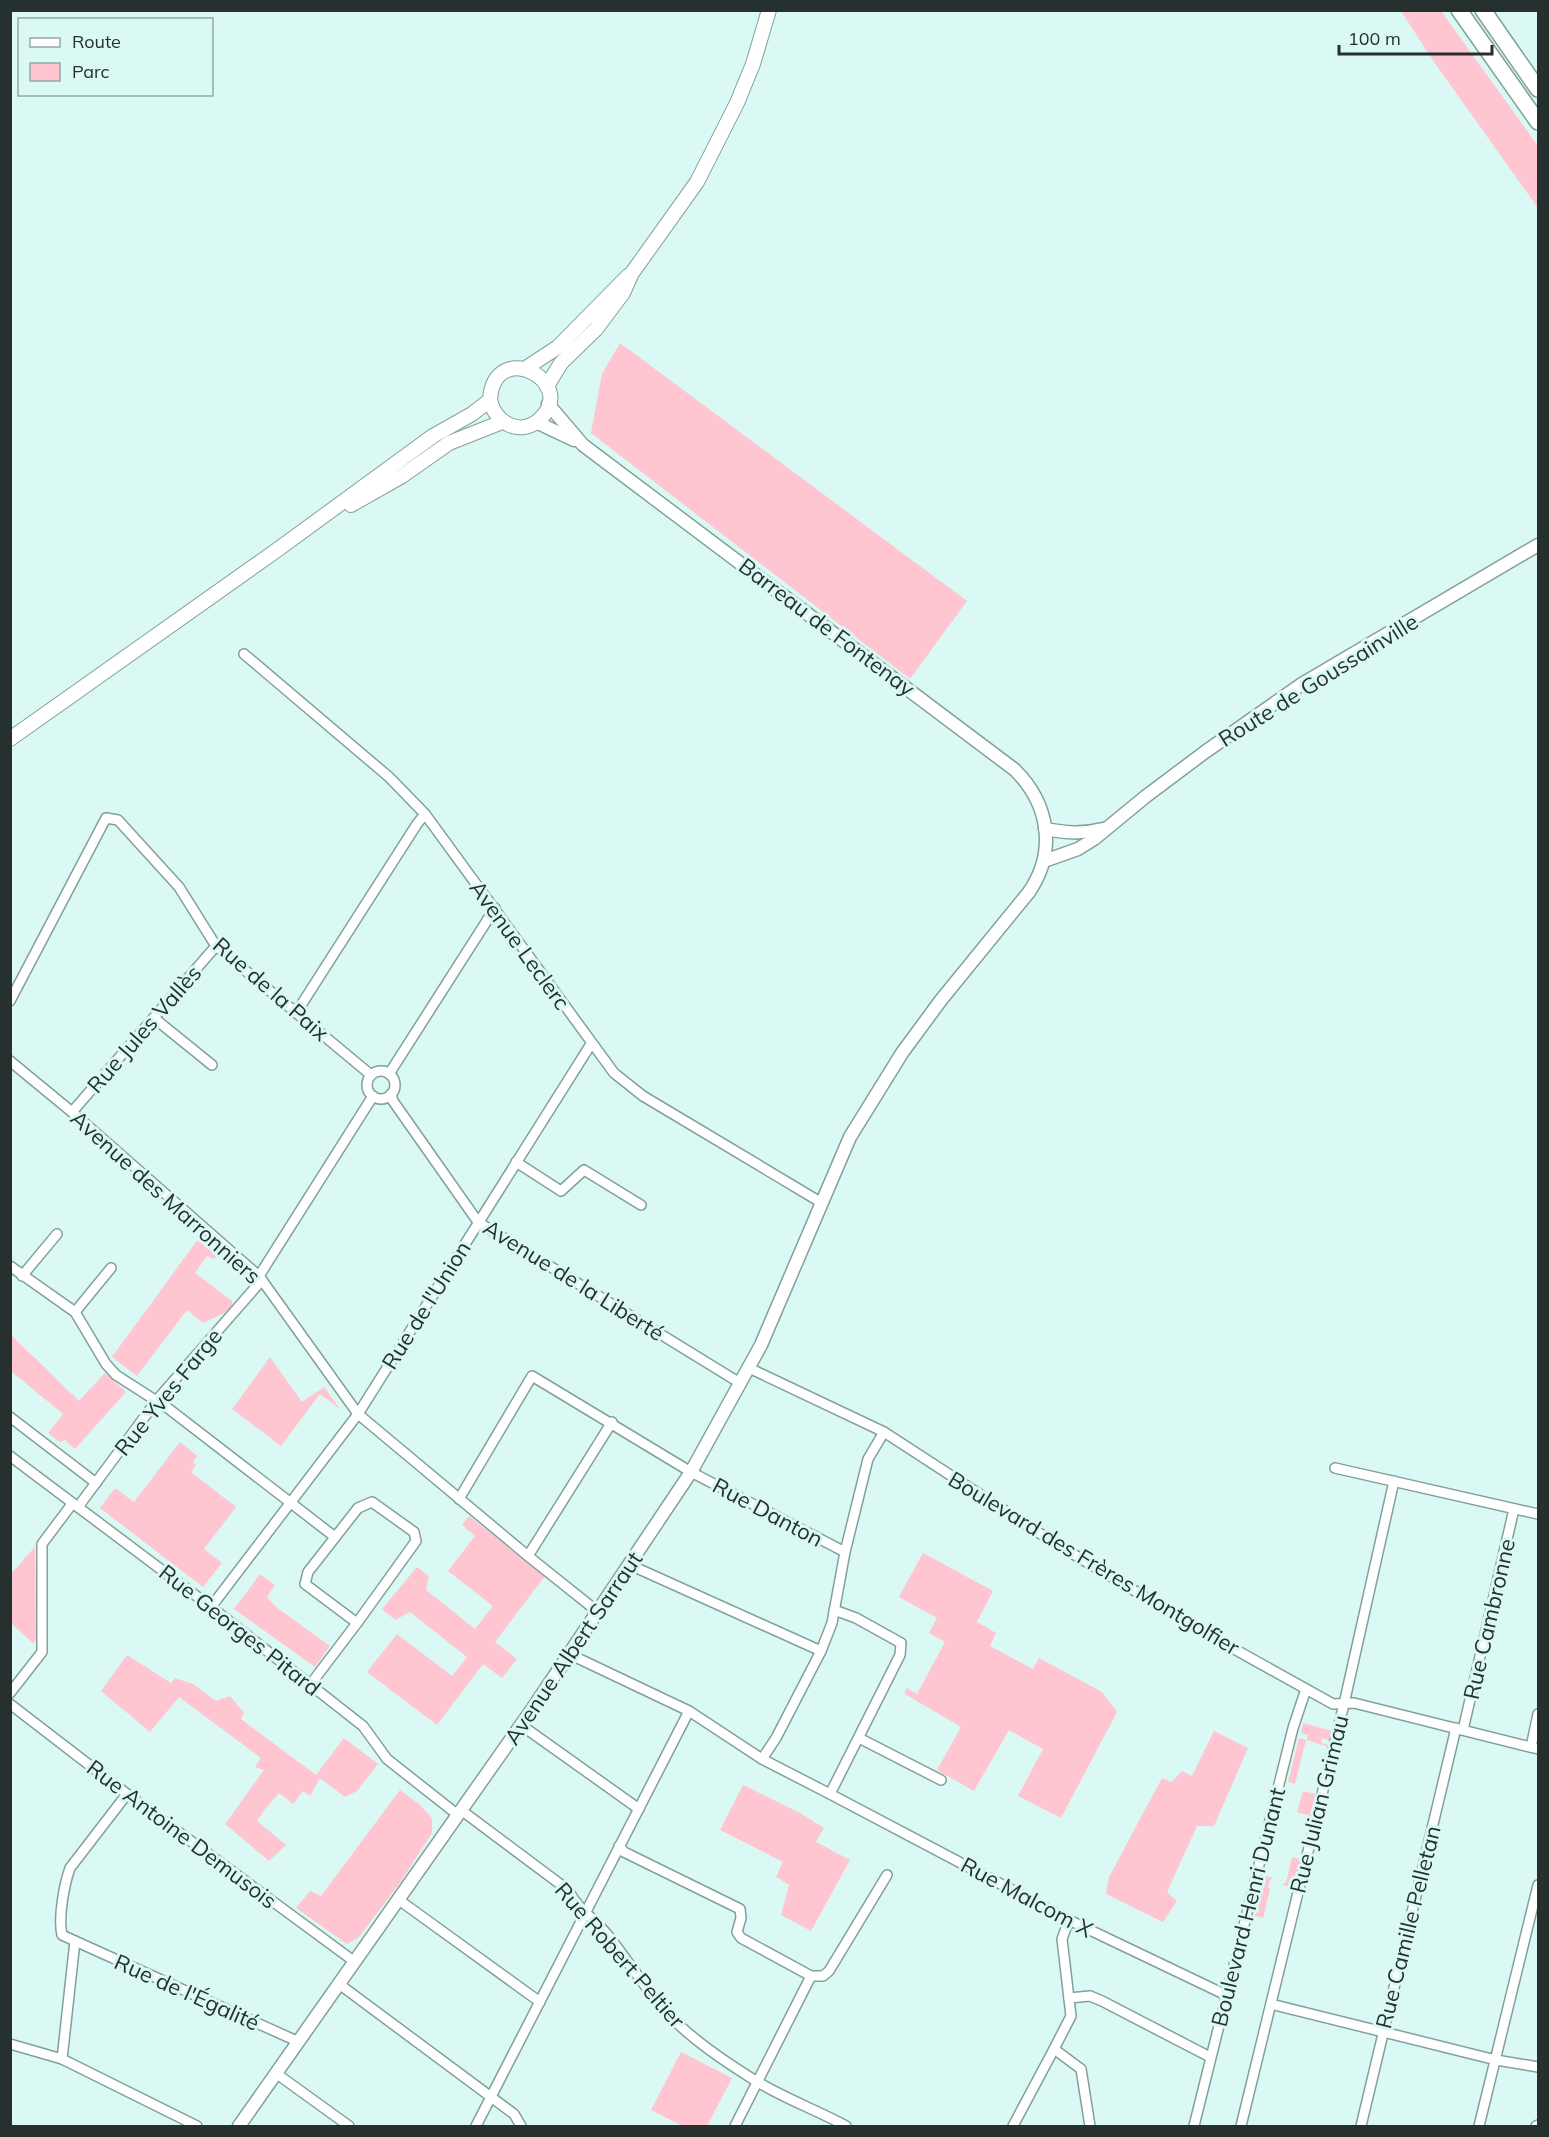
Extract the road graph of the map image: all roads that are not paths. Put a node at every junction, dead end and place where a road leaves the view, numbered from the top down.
1 (769, 10) edge
2 (1459, 10) edge
3 (1483, 10) edge
4 (1539, 89) edge
5 (1539, 122) edge
6 (632, 273) junction
7 (526, 368) junction
8 (547, 386) junction
9 (490, 400) junction
10 (548, 404) junction
11 (502, 422) junction
12 (536, 422) junction
13 (583, 445) junction
14 (1539, 544) edge
15 (277, 550) junction
16 (244, 654) dead end
17 (10, 739) edge
18 (425, 814) junction
19 (1045, 829) junction
20 (1107, 829) junction
21 (1044, 861) junction
22 (495, 908) junction
23 (216, 946) junction
24 (10, 1001) edge
25 (296, 1012) junction
26 (154, 1018) junction
27 (591, 1044) junction
28 (10, 1061) edge
29 (212, 1065) dead end
30 (389, 1074) junction
31 (371, 1076) junction
32 (391, 1094) junction
33 (373, 1096) junction
34 (72, 1112) junction
35 (516, 1162) junction
36 (822, 1203) junction
37 (641, 1205) dead end
38 (478, 1222) junction
39 (57, 1234) dead end
40 (10, 1266) edge
41 (111, 1268) dead end
42 (22, 1276) junction
43 (261, 1278) junction
44 (75, 1312) junction
45 (748, 1368) junction
46 (740, 1383) junction
47 (158, 1400) junction
48 (358, 1414) junction
49 (10, 1417) edge
50 (612, 1422) junction
51 (884, 1432) junction
52 (10, 1456) edge
53 (1335, 1468) dead end
54 (691, 1472) junction
55 (1394, 1480) junction
56 (96, 1483) junction
57 (459, 1499) junction
58 (291, 1502) junction
59 (75, 1505) junction
60 (1514, 1509) junction
61 (1539, 1514) edge
62 (335, 1537) junction
63 (845, 1552) junction
64 (528, 1557) junction
65 (630, 1565) junction
66 (211, 1607) junction
67 (834, 1610) junction
68 (598, 1612) junction
69 (357, 1623) junction
70 (821, 1651) junction
71 (569, 1654) junction
72 (310, 1685) junction
73 (1306, 1689) junction
74 (10, 1693) edge
75 (10, 1704) edge
76 (1344, 1704) junction
77 (689, 1711) junction
78 (1539, 1714) edge
79 (521, 1725) junction
80 (1460, 1729) junction
81 (859, 1738) junction
82 (1535, 1748) edge
83 (762, 1759) junction
84 (941, 1780) dead end
85 (127, 1794) junction
86 (831, 1794) junction
87 (639, 1809) junction
88 (459, 1813) junction
89 (619, 1846) junction
90 (887, 1875) dead end
91 (1539, 1885) edge
92 (399, 1900) junction
93 (585, 1913) junction
94 (1070, 1920) junction
95 (75, 1941) junction
96 (355, 1962) junction
97 (811, 1976) junction
98 (339, 1984) junction
99 (1226, 1995) junction
100 (1069, 1998) junction
101 (540, 2002) junction
102 (1271, 2004) junction
103 (1383, 2031) junction
104 (299, 2042) junction
105 (10, 2044) edge
106 (1054, 2049) junction
107 (1210, 2057) junction
108 (62, 2059) junction
109 (1496, 2060) junction
110 (1539, 2067) edge
111 (277, 2074) junction
112 (758, 2082) junction
113 (491, 2097) junction
114 (197, 2127) edge
115 (238, 2127) edge
116 (349, 2127) edge
117 (476, 2127) edge
118 (521, 2127) edge
119 (735, 2127) edge
120 (846, 2127) edge
121 (1013, 2127) edge
122 (1090, 2127) edge
123 (1194, 2127) edge
124 (1241, 2127) edge
125 (1361, 2127) edge
126 (1479, 2127) edge

1 - 6 main road
2 - 5 highway
3 - 4 highway
6 - 7 main road
6 - 8 main road
7 - 8 main road
7 - 9 main road
8 - 10 main road
9 - 11 main road
9 - 15 main road
10 - 12 main road
10 - 13 street, Barreau de Fontenay
11 - 12 main road
11 - 15 main road
12 - 13 street, Barreau de Fontenay
13 - 19 street, Barreau de Fontenay
14 - 20 street, Route de Goussainville
15 - 17 main road
16 - 18 street, Avenue Leclerc
18 - 22 street, Avenue Leclerc
18 - 25 street
19 - 20 street
19 - 21 street
20 - 21 street, Route de Goussainville
21 - 36 street, Avenue Albert Sarraut
22 - 27 street, Avenue Leclerc
22 - 30 street
23 - 24 street, Rue de la Paix
23 - 25 street, Rue de la Paix
23 - 26 street, Rue Jules Vallès
25 - 31 street, Rue de la Paix
26 - 29 street
26 - 34 street, Rue Jules Vallès
27 - 35 street, Rue de l'Union
27 - 36 street, Avenue Leclerc
28 - 34 street, Avenue des Marronniers
30 - 31 street
30 - 32 street
31 - 33 street
32 - 33 street
32 - 38 street, Avenue de la Liberté
33 - 43 street, Rue Yves Farge
34 - 43 street, Avenue des Marronniers
35 - 37 street
35 - 38 street, Rue de l'Union
36 - 45 street, Avenue Albert Sarraut
38 - 46 street, Avenue de la Liberté
38 - 48 street, Rue de l'Union
39 - 42 street
40 - 42 street
41 - 44 street
42 - 44 street
43 - 47 street, Rue Yves Farge
43 - 48 street, Avenue des Marronniers
44 - 47 street
45 - 46 street, Avenue Albert Sarraut
45 - 51 street, Boulevard des Frères Montgolfier
46 - 54 street, Avenue Albert Sarraut
47 - 56 street, Rue Yves Farge
47 - 58 street
48 - 57 street, Avenue des Marronniers
48 - 58 street, Rue de l'Union
49 - 56 street
50 - 54 street, Rue Danton
50 - 57 street, Rue Danton
50 - 64 street
51 - 63 street
51 - 73 street, Boulevard des Frères Montgolfier
52 - 59 street, Rue Georges Pitard
53 - 55 street
54 - 63 street, Rue Danton
54 - 65 street, Avenue Albert Sarraut
55 - 60 street
55 - 76 street, Rue Julian Grimau
56 - 59 street, Rue Yves Farge
57 - 64 street, Avenue des Marronniers
58 - 62 street
58 - 66 street, Rue de l'Union
59 - 66 street, Rue Georges Pitard
59 - 74 street, Rue Yves Farge
60 - 61 street
60 - 80 street, Rue Cambronne
62 - 69 street
62 - 69 street
63 - 67 street
64 - 68 street, Avenue des Marronniers
65 - 68 street, Avenue Albert Sarraut
65 - 70 street
66 - 72 street, Rue Georges Pitard
67 - 70 street
67 - 81 street
68 - 71 street, Avenue Albert Sarraut
69 - 72 street
70 - 83 street
71 - 77 street, Rue Malcom X
71 - 79 street, Avenue Albert Sarraut
72 - 88 street, Rue Georges Pitard
73 - 76 street, Boulevard des Frères Montgolfier
73 - 99 street, Boulevard Henri Dunant
75 - 85 street, Rue Antoine Demusois
76 - 80 street, Boulevard des Frères Montgolfier
76 - 102 street, Rue Julian Grimau
77 - 83 street, Rue Malcom X
77 - 87 street
78 - 82 street
79 - 87 street
79 - 88 street, Avenue Albert Sarraut
80 - 82 street, Boulevard des Frères Montgolfier
80 - 103 street, Rue Camille Pelletan
81 - 84 street
81 - 86 street
83 - 86 street, Rue Malcom X
85 - 95 street
85 - 96 street, Rue Antoine Demusois
86 - 94 street, Rue Malcom X
87 - 89 street
88 - 92 street, Avenue Albert Sarraut
88 - 93 street, Rue Robert Peltier
89 - 93 street
89 - 97 street
90 - 97 street
91 - 109 street
92 - 96 street, Avenue Albert Sarraut
92 - 101 street
93 - 101 street
93 - 112 street, Rue Robert Peltier
94 - 99 street, Rue Malcom X
94 - 100 street
95 - 104 street, Rue de l'Égalité
95 - 108 street
96 - 98 street, Avenue Albert Sarraut
97 - 112 street
98 - 104 street, Avenue Albert Sarraut
98 - 113 street
99 - 107 street, Boulevard Henri Dunant
100 - 106 street
100 - 107 street
101 - 113 street
102 - 103 street
102 - 124 street, Rue Julian Grimau
103 - 109 street
103 - 125 street, Rue Camille Pelletan
104 - 111 street, Avenue Albert Sarraut
105 - 108 street
106 - 121 street
106 - 122 street
107 - 123 street, Boulevard Henri Dunant
108 - 114 street
109 - 110 street
109 - 126 street
111 - 115 street, Avenue Albert Sarraut
111 - 116 street
112 - 119 street
112 - 120 street, Rue Robert Peltier
113 - 117 street
113 - 118 street

